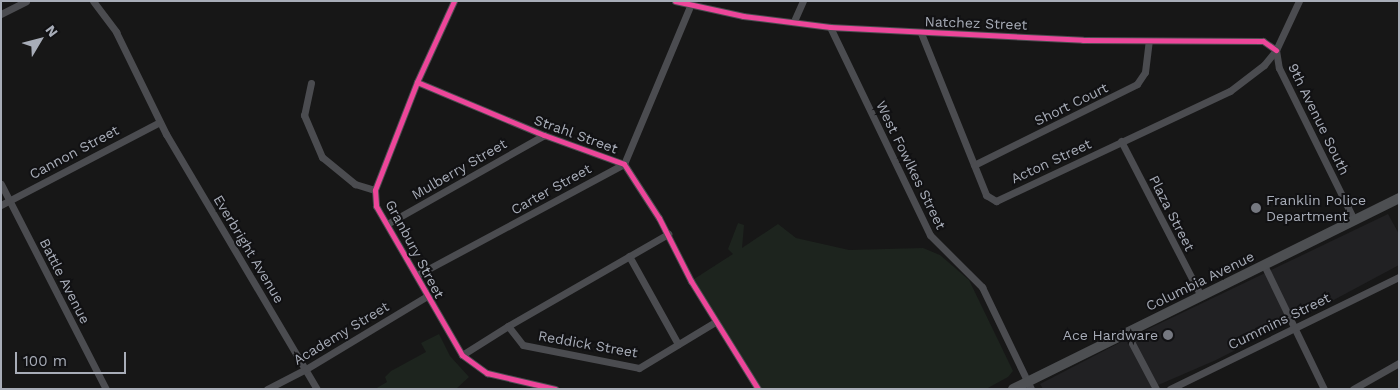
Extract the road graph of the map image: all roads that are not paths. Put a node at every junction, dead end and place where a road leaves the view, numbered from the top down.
1 (26, 1) edge
2 (93, 1) edge
3 (454, 1) edge
4 (676, 1) edge
5 (803, 1) edge
6 (1299, 1) edge
7 (691, 4) junction
8 (1, 14) edge
9 (794, 21) junction
10 (830, 27) junction
11 (921, 33) junction
12 (1149, 41) junction
13 (1276, 50) junction
14 (311, 82) dead end
15 (417, 82) junction
16 (160, 122) junction
17 (544, 135) junction
18 (1122, 141) junction
19 (624, 164) junction
20 (974, 165) junction
21 (1, 184) edge
22 (375, 190) junction
23 (1399, 198) edge
24 (10, 200) junction
25 (1, 204) edge
26 (1354, 220) junction
27 (388, 224) junction
28 (668, 234) junction
29 (629, 256) junction
30 (1264, 265) junction
31 (417, 275) junction
32 (1399, 277) edge
33 (427, 296) junction
34 (1201, 296) junction
35 (715, 322) junction
36 (508, 326) junction
37 (1293, 328) junction
38 (1126, 332) junction
39 (678, 344) junction
40 (462, 355) junction
41 (1399, 363) edge
42 (306, 369) junction
43 (1029, 385) edge
44 (106, 389) edge
45 (267, 389) edge
46 (317, 389) edge
47 (555, 389) edge
48 (758, 389) edge
49 (1013, 389) edge
50 (1156, 389) edge
51 (1170, 389) edge
52 (1324, 389) edge
53 (1353, 389) edge

1 - 8 street
2 - 16 street, Everbright Avenue
3 - 15 street, Granbury Street
4 - 7 street, Natchez Street
5 - 9 street
6 - 13 street, 9th Avenue South
7 - 9 street, Natchez Street
7 - 19 street
9 - 10 street, Natchez Street
10 - 11 street, Natchez Street
10 - 43 street, West Fowlkes Street
11 - 12 street, Natchez Street
11 - 20 street, Acton Street
12 - 13 street, Natchez Street
12 - 20 street, Short Court
13 - 18 street, Acton Street
13 - 26 street, 9th Avenue South
14 - 22 street
15 - 17 street, Strahl Street
15 - 22 street, Granbury Street
16 - 24 street, Cannon Street
16 - 42 street, Everbright Avenue
17 - 19 street, Strahl Street
17 - 27 street, Mulberry Street
18 - 20 street, Acton Street
18 - 34 street, Plaza Street
19 - 28 street, Strahl Street
19 - 31 street, Carter Street
21 - 24 street, Battle Avenue
22 - 27 street, Granbury Street
23 - 26 main road, Columbia Avenue
24 - 25 street, Cannon Street
24 - 44 street, Battle Avenue
26 - 30 main road, Columbia Avenue
27 - 31 street, Granbury Street
28 - 29 street
28 - 35 street, Strahl Street
29 - 36 street
29 - 39 street
30 - 34 main road, Columbia Avenue
30 - 37 street
31 - 33 street, Granbury Street
32 - 37 street, Cummins Street
33 - 40 street, Granbury Street
33 - 42 street, Academy Street
34 - 38 main road, Columbia Avenue
35 - 39 street, Reddick Street
35 - 48 street, Strahl Street
36 - 39 street, Reddick Street
36 - 40 street
37 - 51 street, Cummins Street
37 - 52 street
38 - 43 main road, Columbia Avenue
38 - 50 street
40 - 47 street, Granbury Street
41 - 53 street
42 - 45 street, Academy Street
42 - 46 street, Everbright Avenue
43 - 49 main road, Columbia Avenue

